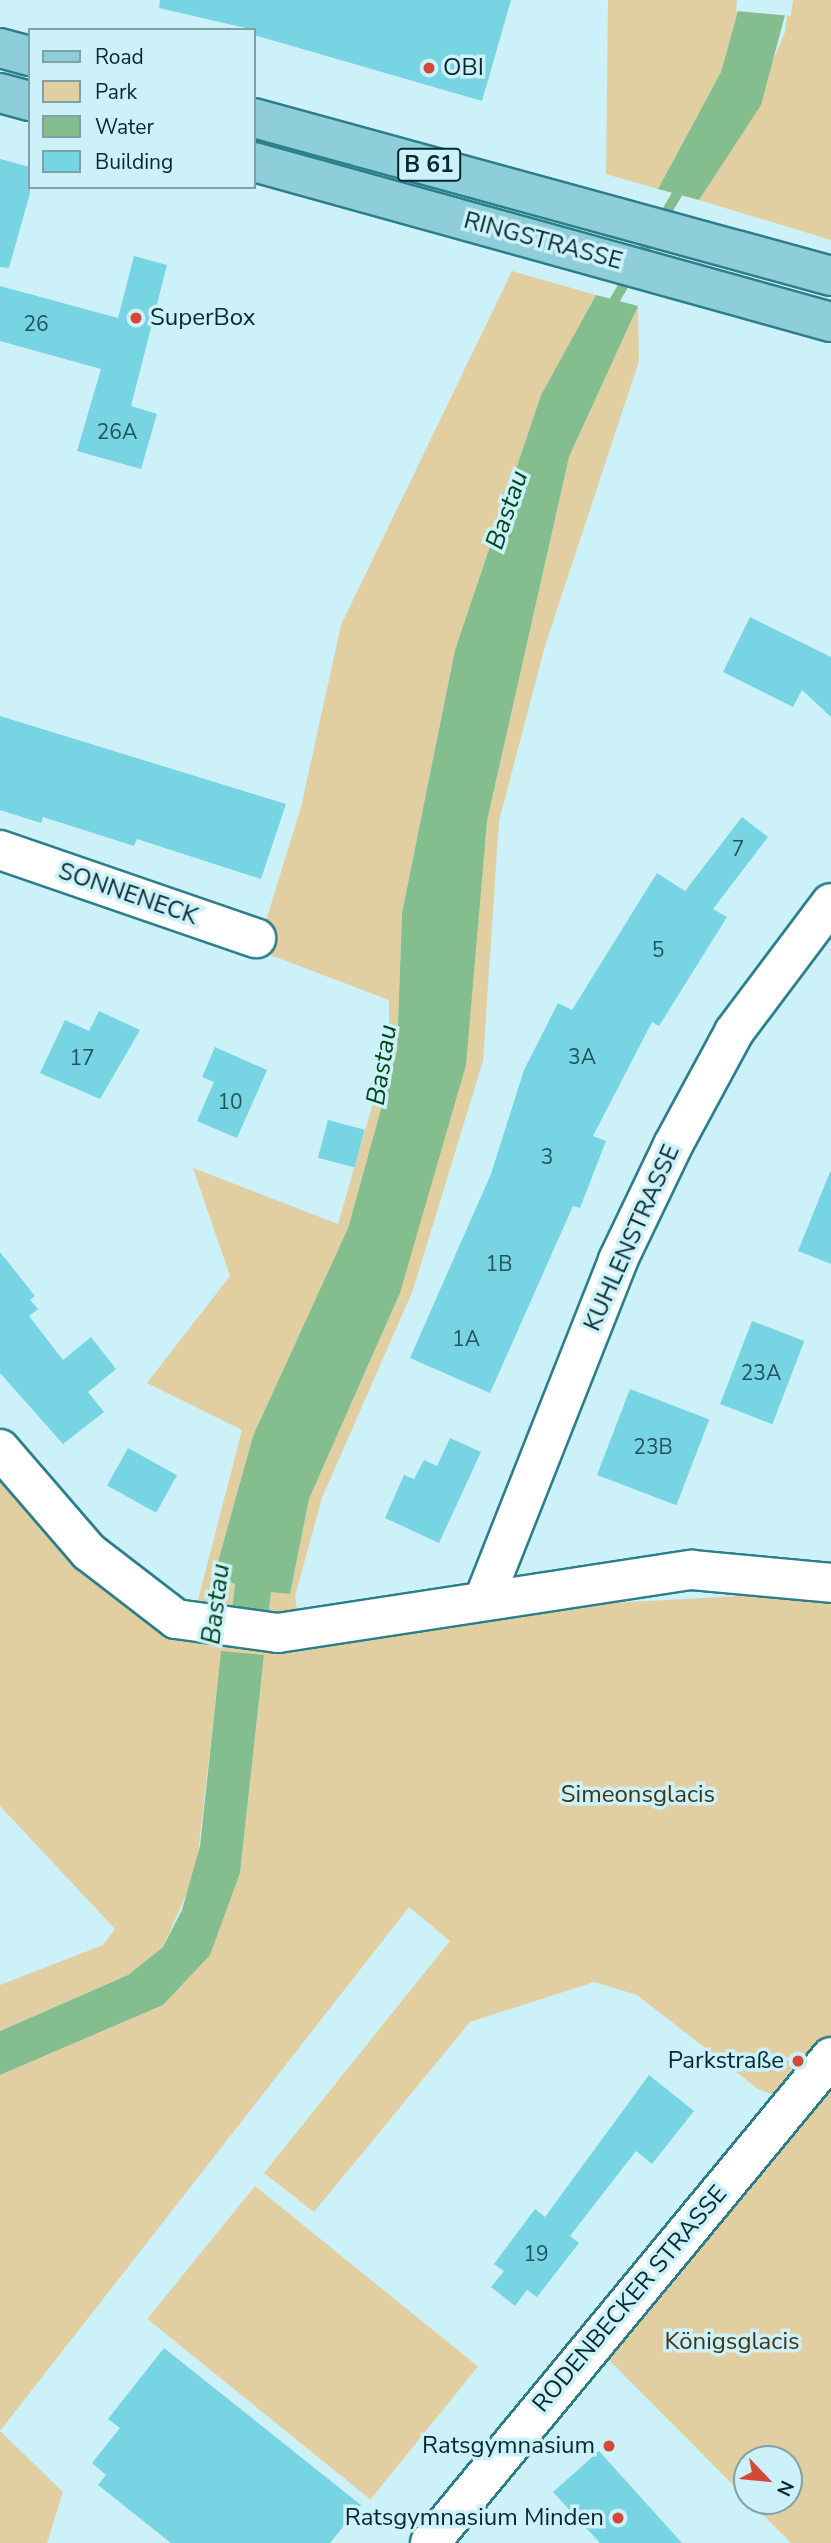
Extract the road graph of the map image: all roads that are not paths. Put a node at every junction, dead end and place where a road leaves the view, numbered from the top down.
1 (0, 48) edge
2 (28, 56) edge
3 (0, 93) edge
4 (28, 100) edge
5 (256, 119) edge
6 (256, 163) edge
7 (831, 276) edge
8 (831, 322) edge
9 (0, 850) edge
10 (831, 903) edge
11 (256, 938) dead end
12 (0, 1449) edge
13 (831, 1583) edge
14 (484, 1599) junction
15 (831, 2057) edge
16 (430, 2543) edge

1 - 2 main road
3 - 4 main road
5 - 7 main road, RINGSTRASSE / B 61
6 - 8 main road, RINGSTRASSE / B 61
9 - 11 street, SONNENECK
10 - 14 street, KUHLENSTRASSE
12 - 14 street
13 - 14 street
15 - 16 street, RODENBECKER STRASSE

